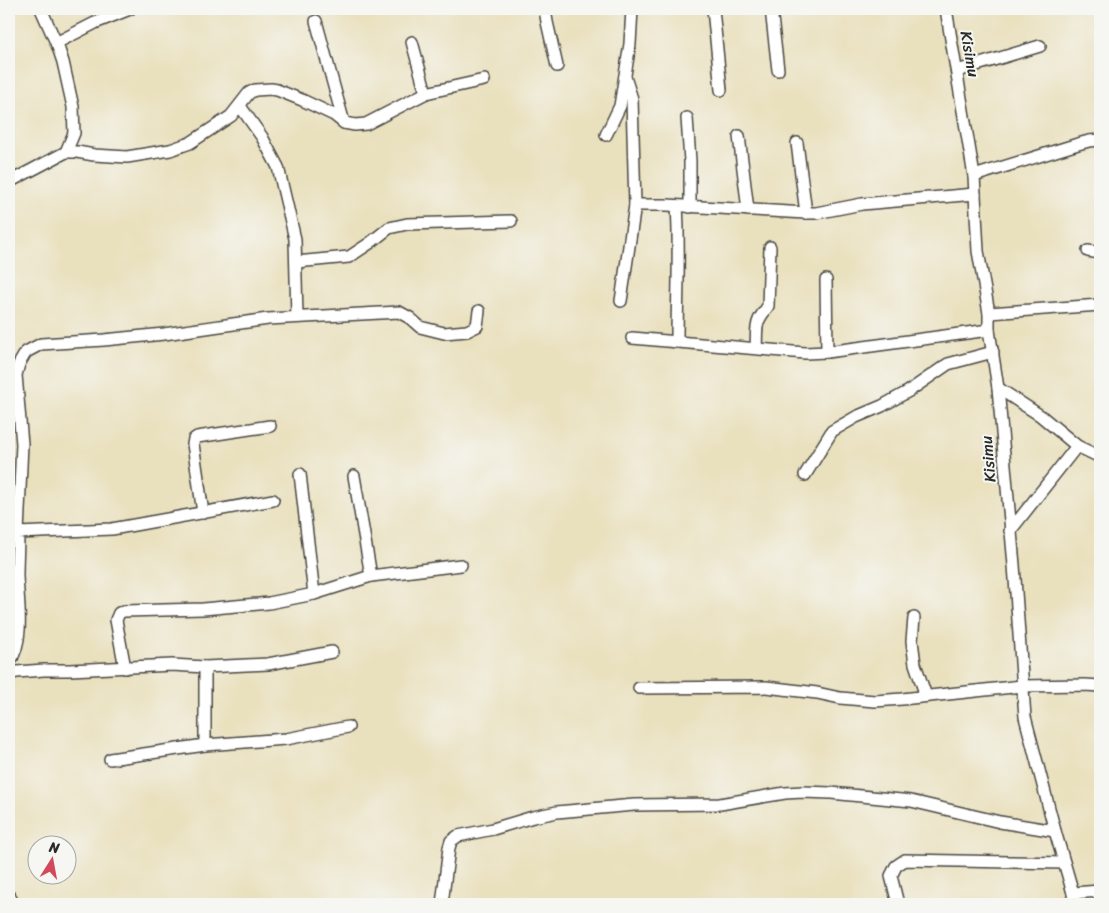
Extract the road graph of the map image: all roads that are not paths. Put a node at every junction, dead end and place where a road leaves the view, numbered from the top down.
1 (41, 9) edge
2 (130, 9) edge
3 (545, 9) edge
4 (632, 9) edge
5 (714, 9) edge
6 (771, 9) edge
7 (946, 9) edge
8 (316, 21) dead end
9 (412, 42) dead end
10 (56, 43) junction
11 (1040, 46) dead end
12 (557, 66) dead end
13 (778, 70) dead end
14 (957, 71) junction
15 (625, 78) junction
16 (484, 80) dead end
17 (720, 90) dead end
18 (426, 93) junction
19 (240, 106) junction
20 (686, 118) dead end
21 (344, 123) junction
22 (606, 135) dead end
23 (739, 136) dead end
24 (1100, 140) edge
25 (797, 143) dead end
26 (66, 152) junction
27 (974, 176) junction
28 (9, 182) edge
29 (975, 194) junction
30 (635, 205) junction
31 (678, 206) junction
32 (690, 207) junction
33 (748, 210) junction
34 (806, 214) junction
35 (511, 221) dead end
36 (770, 247) dead end
37 (1088, 251) dead end
38 (1100, 253) edge
39 (296, 262) junction
40 (826, 280) dead end
41 (621, 301) dead end
42 (1100, 305) edge
43 (479, 311) dead end
44 (989, 313) junction
45 (297, 317) junction
46 (989, 330) junction
47 (632, 338) dead end
48 (677, 342) junction
49 (756, 348) junction
50 (827, 352) junction
51 (992, 352) junction
52 (998, 388) junction
53 (270, 426) dead end
54 (1077, 446) junction
55 (1100, 457) edge
56 (300, 474) dead end
57 (805, 475) dead end
58 (354, 476) dead end
59 (273, 500) dead end
60 (203, 513) junction
61 (1010, 531) junction
62 (18, 533) junction
63 (462, 565) dead end
64 (371, 576) junction
65 (314, 594) junction
66 (914, 618) dead end
67 (332, 652) dead end
68 (9, 663) edge
69 (205, 667) junction
70 (125, 668) junction
71 (9, 674) edge
72 (1022, 686) junction
73 (1100, 686) edge
74 (639, 688) dead end
75 (926, 696) junction
76 (348, 727) dead end
77 (205, 745) junction
78 (110, 759) dead end
79 (1055, 831) junction
80 (1064, 863) junction
81 (1100, 890) edge
82 (9, 896) edge
83 (1074, 899) edge
84 (14, 904) edge
85 (442, 904) edge
86 (898, 904) edge

1 - 10 street
2 - 10 street
3 - 12 street
4 - 15 street
5 - 17 street
6 - 13 street
7 - 14 street, Kisimu
8 - 21 street
9 - 18 street
10 - 26 street
11 - 14 street
14 - 27 street, Kisimu
15 - 22 street
15 - 30 street
16 - 18 street
18 - 21 street
19 - 21 street
19 - 26 street
19 - 39 street
20 - 32 street
23 - 33 street
24 - 27 street
25 - 34 street
26 - 28 street
27 - 29 street, Kisimu
29 - 34 street
29 - 44 street, Kisimu
30 - 31 street
30 - 41 street
31 - 32 street
31 - 48 street
32 - 33 street
33 - 34 street
35 - 39 street
36 - 49 street
37 - 38 street
39 - 45 street
40 - 50 street
42 - 44 street
43 - 45 street
44 - 46 street, Kisimu
45 - 62 street
46 - 50 street
46 - 51 street, Kisimu
47 - 48 street
48 - 49 street
49 - 50 street
51 - 52 street, Kisimu
51 - 57 street
52 - 54 street
52 - 61 street, Kisimu
53 - 60 street
54 - 55 street
54 - 61 street
56 - 65 street
58 - 64 street
59 - 60 street
60 - 62 street
61 - 72 street, Kisimu
62 - 68 street
63 - 64 street
64 - 65 street
65 - 70 street
66 - 75 street
67 - 69 street
69 - 70 street
69 - 77 street
70 - 71 street
72 - 73 street
72 - 75 street
72 - 79 street, Kisimu
74 - 75 street
76 - 77 street
77 - 78 street
79 - 80 street, Kisimu
79 - 85 street
80 - 83 street, Kisimu
80 - 86 street
81 - 83 street
82 - 84 street

